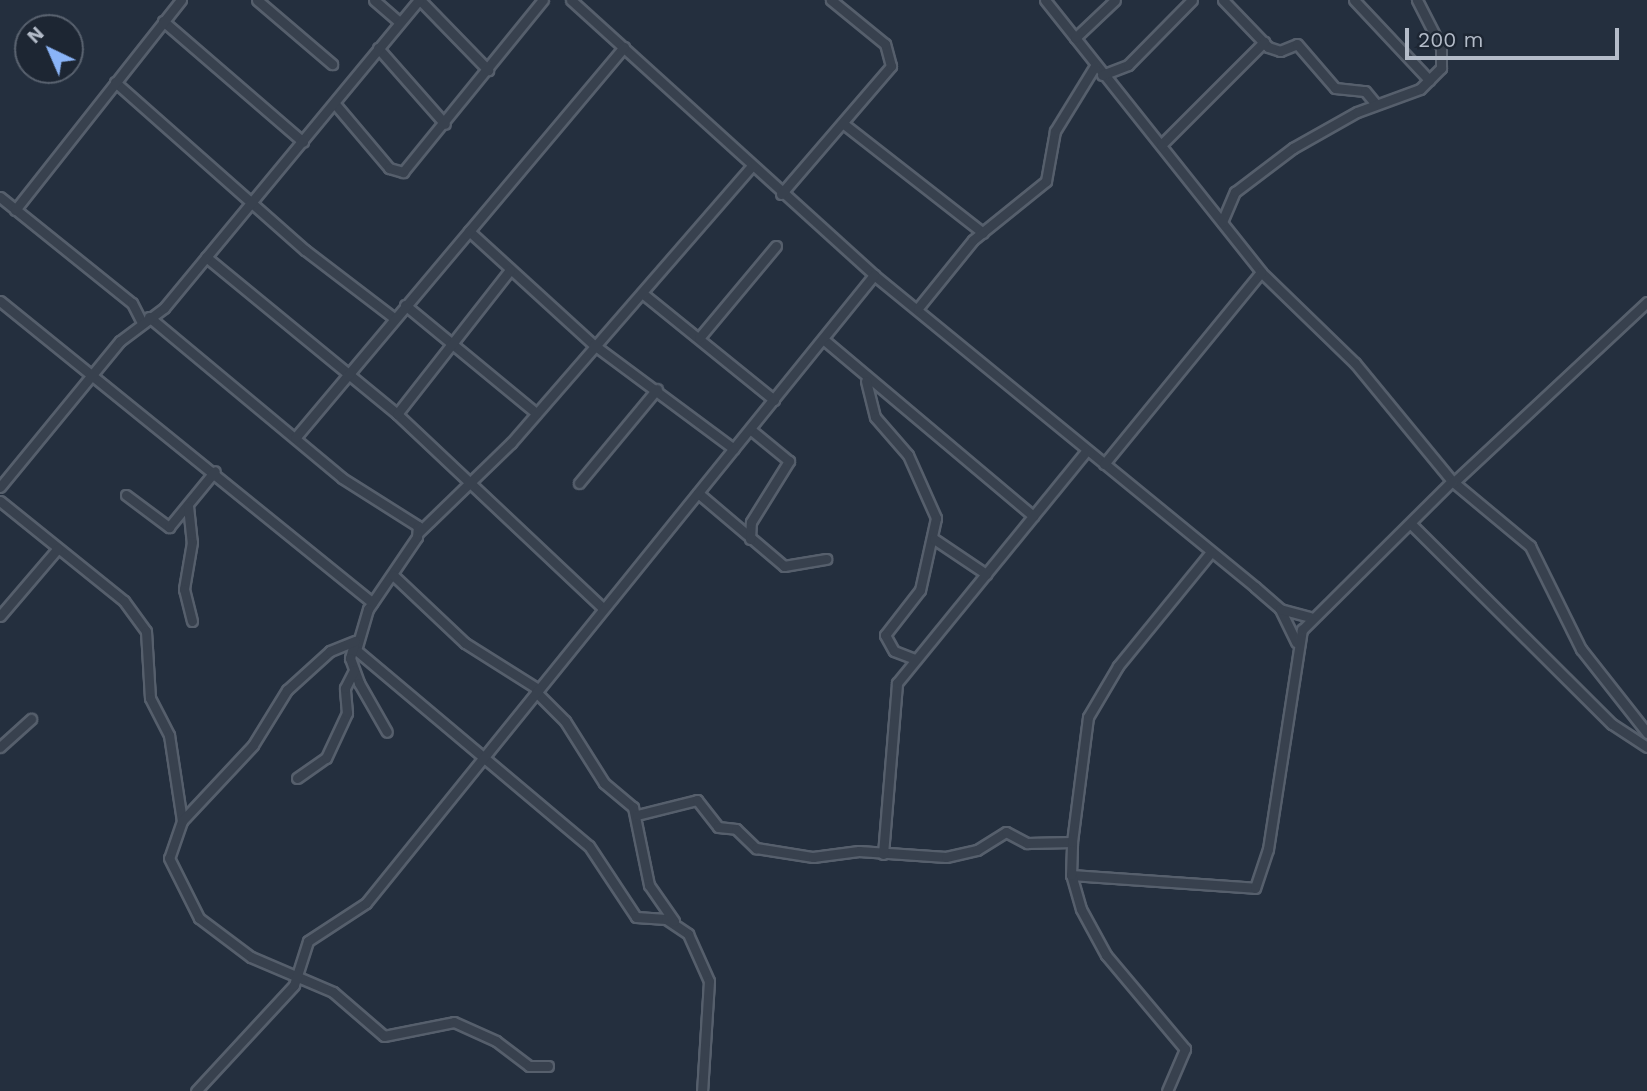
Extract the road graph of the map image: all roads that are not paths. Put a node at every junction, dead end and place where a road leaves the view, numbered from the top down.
1 (181, 0) edge
2 (257, 0) edge
3 (374, 0) edge
4 (419, 0) edge
5 (543, 0) edge
6 (571, 0) edge
7 (831, 0) edge
8 (1115, 0) edge
9 (1192, 0) edge
10 (1223, 0) edge
11 (1354, 0) edge
12 (1417, 0) edge
13 (1051, 2) edge
14 (163, 21) junction
15 (399, 22) junction
16 (1075, 38) junction
17 (1264, 42) junction
18 (624, 47) junction
19 (378, 48) junction
20 (332, 64) dead end
21 (1095, 66) junction
22 (488, 70) junction
23 (1102, 75) junction
24 (1429, 80) junction
25 (115, 82) junction
26 (335, 104) junction
27 (1376, 104) junction
28 (444, 124) junction
29 (845, 125) junction
30 (303, 142) junction
31 (1161, 145) junction
32 (751, 167) junction
33 (781, 194) junction
34 (0, 197) edge
35 (252, 204) junction
36 (15, 210) junction
37 (1222, 222) junction
38 (469, 231) junction
39 (983, 233) junction
40 (776, 246) dead end
41 (206, 257) junction
42 (510, 270) junction
43 (1261, 272) junction
44 (874, 275) junction
45 (642, 293) junction
46 (0, 301) edge
47 (1647, 302) edge
48 (405, 305) junction
49 (918, 308) junction
50 (394, 318) junction
51 (145, 319) junction
52 (699, 338) junction
53 (823, 340) junction
54 (594, 345) junction
55 (454, 346) junction
56 (93, 374) junction
57 (350, 374) junction
58 (866, 381) junction
59 (657, 389) junction
60 (774, 400) junction
61 (536, 413) junction
62 (397, 414) junction
63 (750, 429) junction
64 (295, 438) junction
65 (734, 450) junction
66 (1086, 451) junction
67 (1104, 464) junction
68 (215, 471) junction
69 (467, 478) junction
70 (1453, 481) junction
71 (579, 483) dead end
72 (0, 487) edge
73 (698, 493) junction
74 (126, 495) dead end
75 (0, 501) edge
76 (188, 505) junction
77 (1033, 516) junction
78 (1412, 525) junction
79 (419, 531) junction
80 (750, 539) junction
81 (934, 539) junction
82 (58, 548) junction
83 (1211, 552) junction
84 (827, 559) dead end
85 (986, 574) junction
86 (393, 575) junction
87 (372, 602) junction
88 (602, 607) junction
89 (1280, 609) junction
90 (0, 616) edge
91 (1310, 617) junction
92 (192, 621) dead end
93 (1296, 642) junction
94 (354, 643) junction
95 (915, 659) junction
96 (354, 670) junction
97 (537, 691) junction
98 (31, 719) dead end
99 (387, 732) dead end
100 (1647, 733) edge
101 (0, 736) edge
102 (5, 745) edge
103 (1647, 747) edge
104 (481, 757) junction
105 (297, 778) dead end
106 (637, 815) junction
107 (182, 821) junction
108 (1072, 842) junction
109 (883, 854) junction
110 (1071, 875) junction
111 (678, 926) junction
112 (298, 979) junction
113 (548, 1066) dead end
114 (196, 1091) edge
115 (702, 1091) edge
116 (1167, 1091) edge

1 - 14 street
2 - 20 street
3 - 15 street
4 - 15 street
4 - 22 street
5 - 22 street
6 - 18 street
7 - 29 street
8 - 16 street
9 - 23 street
10 - 17 street
11 - 24 street
12 - 24 street
13 - 16 street
14 - 25 street
14 - 30 street
15 - 19 street
16 - 21 street
17 - 27 street
17 - 31 street
18 - 32 street
18 - 38 street
19 - 26 street
19 - 28 street
21 - 23 street
21 - 39 street
22 - 28 street
23 - 31 street
24 - 27 street
25 - 35 street
25 - 36 street
26 - 28 street
26 - 30 street
27 - 37 street
29 - 33 street
29 - 39 street
30 - 35 street
31 - 37 street
32 - 33 street
32 - 45 street
33 - 44 street
34 - 36 street
35 - 41 street
35 - 50 street
36 - 51 street
37 - 43 street
38 - 42 street
38 - 48 street
39 - 49 street
40 - 52 street
41 - 51 street
41 - 57 street
42 - 54 street
42 - 55 street
43 - 67 street
43 - 70 street
44 - 49 street
44 - 53 street
45 - 52 street
45 - 54 street
46 - 56 street
47 - 70 street
48 - 50 street
48 - 55 street
49 - 66 street
50 - 57 street
51 - 56 street
51 - 64 street
52 - 60 street
53 - 58 street
53 - 60 street
54 - 59 street
54 - 61 street
55 - 61 street
55 - 62 street
56 - 68 street
56 - 72 street
57 - 62 street
57 - 64 street
58 - 77 street
58 - 81 street
59 - 65 street
59 - 71 street
60 - 63 street
61 - 69 street
62 - 69 street
63 - 65 street
63 - 80 street
64 - 79 street
65 - 73 street
66 - 67 street
66 - 77 street
67 - 83 street
68 - 76 street
68 - 87 street
69 - 79 street
69 - 88 street
70 - 78 street
70 - 100 street
73 - 80 street
73 - 88 street
74 - 76 street
75 - 82 street
76 - 92 street
77 - 85 street
78 - 91 street
78 - 103 street
79 - 86 street
80 - 84 street
81 - 85 street
81 - 95 street
82 - 90 street
82 - 107 street
83 - 89 street
83 - 108 street
85 - 95 street
86 - 87 street
86 - 97 street
87 - 94 street
88 - 97 street
89 - 91 street
89 - 93 street
91 - 93 street
93 - 110 street
94 - 96 street
94 - 104 street
94 - 107 street
95 - 109 street
96 - 99 street
96 - 105 street
97 - 104 street
97 - 106 street
98 - 102 street
101 - 102 street
104 - 111 street
104 - 112 street
106 - 109 street
106 - 111 street
107 - 112 street
108 - 109 street
108 - 110 street
110 - 116 street
111 - 115 street
112 - 113 street
112 - 114 street

